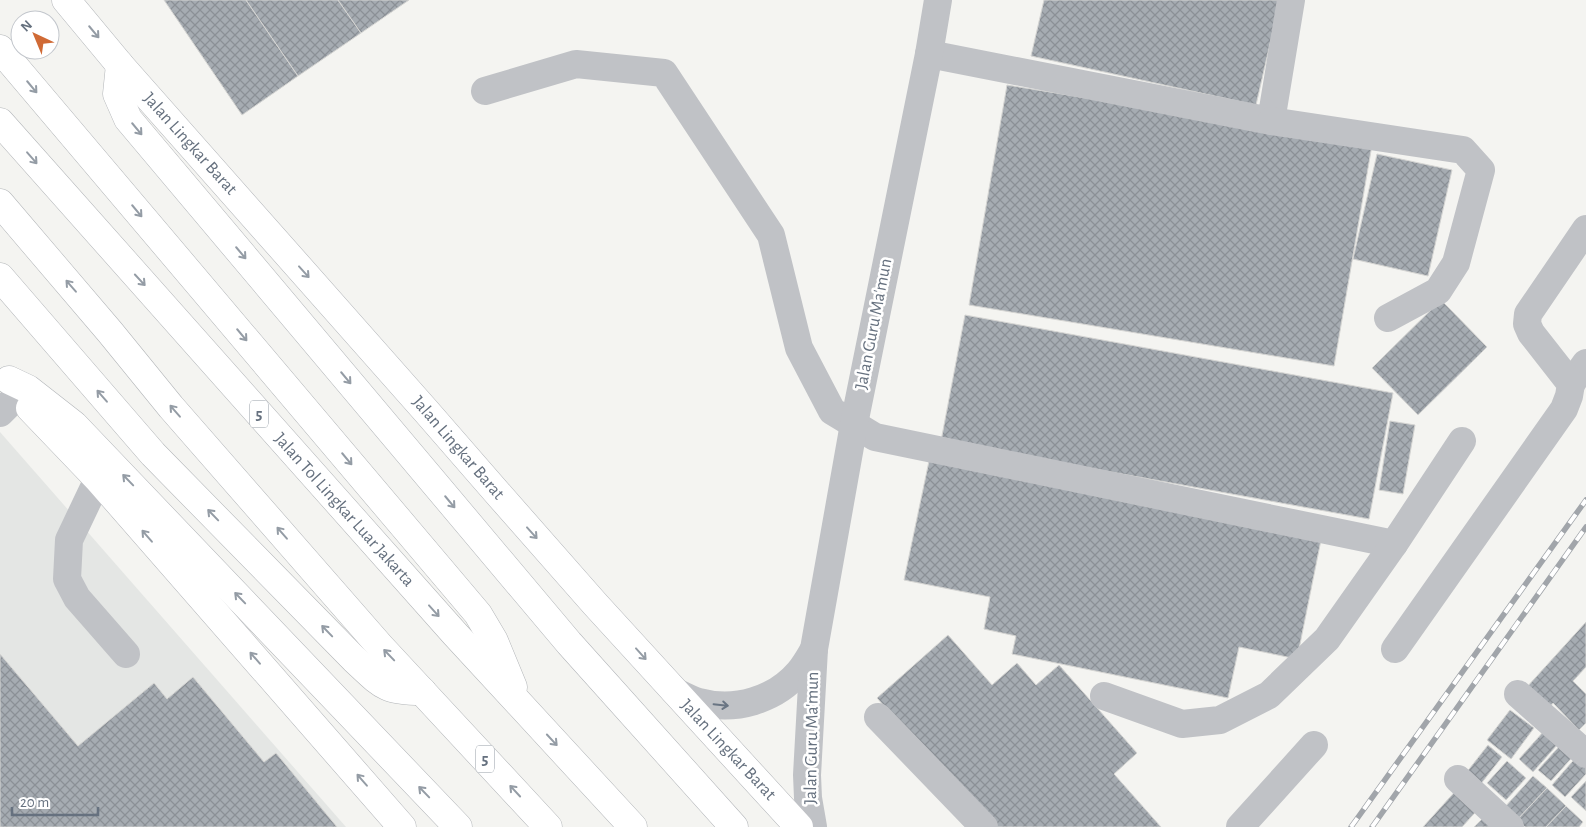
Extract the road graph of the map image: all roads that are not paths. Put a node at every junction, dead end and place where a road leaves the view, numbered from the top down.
1 (66, 0) edge
2 (938, 0) edge
3 (1291, 0) edge
4 (0, 50) edge
5 (929, 54) junction
6 (119, 75) junction
7 (485, 91) dead end
8 (1270, 121) junction
9 (0, 122) edge
10 (0, 203) edge
11 (1586, 230) edge
12 (0, 277) edge
13 (1388, 318) dead end
14 (1578, 373) edge
15 (7, 390) edge
16 (854, 424) junction
17 (1462, 441) dead end
18 (98, 480) junction
19 (1394, 544) junction
20 (814, 649) junction
21 (1395, 649) dead end
22 (126, 654) dead end
23 (422, 691) junction
24 (674, 691) junction
25 (1518, 694) dead end
26 (1104, 696) dead end
27 (519, 704) junction
28 (878, 717) dead end
29 (1314, 745) dead end
30 (1586, 754) edge
31 (1458, 778) dead end
32 (402, 827) edge
33 (458, 827) edge
34 (548, 827) edge
35 (633, 827) edge
36 (734, 827) edge
37 (799, 827) edge
38 (813, 827) edge
39 (984, 827) edge
40 (1240, 827) edge
41 (1510, 827) edge

1 -> 6 main road, Jalan Lingkar Barat
2 - 5 street, Jalan Guru Ma'mun
3 - 8 street
4 -> 27 main road
5 - 8 street
5 - 16 street, Jalan Guru Ma'mun
6 -> 24 main road, Jalan Lingkar Barat
6 -> 36 main road, Jalan Lingkar Barat
7 - 16 street
8 - 13 street
9 -> 27 main road, Jalan Tol Lingkar Luar Jakarta / 5
23 -> 10 main road, 5
11 - 14 street
23 -> 12 main road
14 - 21 street
15 - 18 main road
33 -> 15 main road
16 - 19 street
16 - 20 street, Jalan Guru Ma'mun
17 - 19 street
18 - 22 street
32 -> 18 main road
19 - 26 street
24 -> 20 street, Jalan Guru Ma'mun
20 - 38 street, Jalan Guru Ma'mun
34 -> 23 main road, 5
24 - 37 main road, Jalan Lingkar Barat
25 - 30 street
27 -> 35 main road, Jalan Tol Lingkar Luar Jakarta / 5
28 - 39 street
29 - 40 street
31 - 41 street

